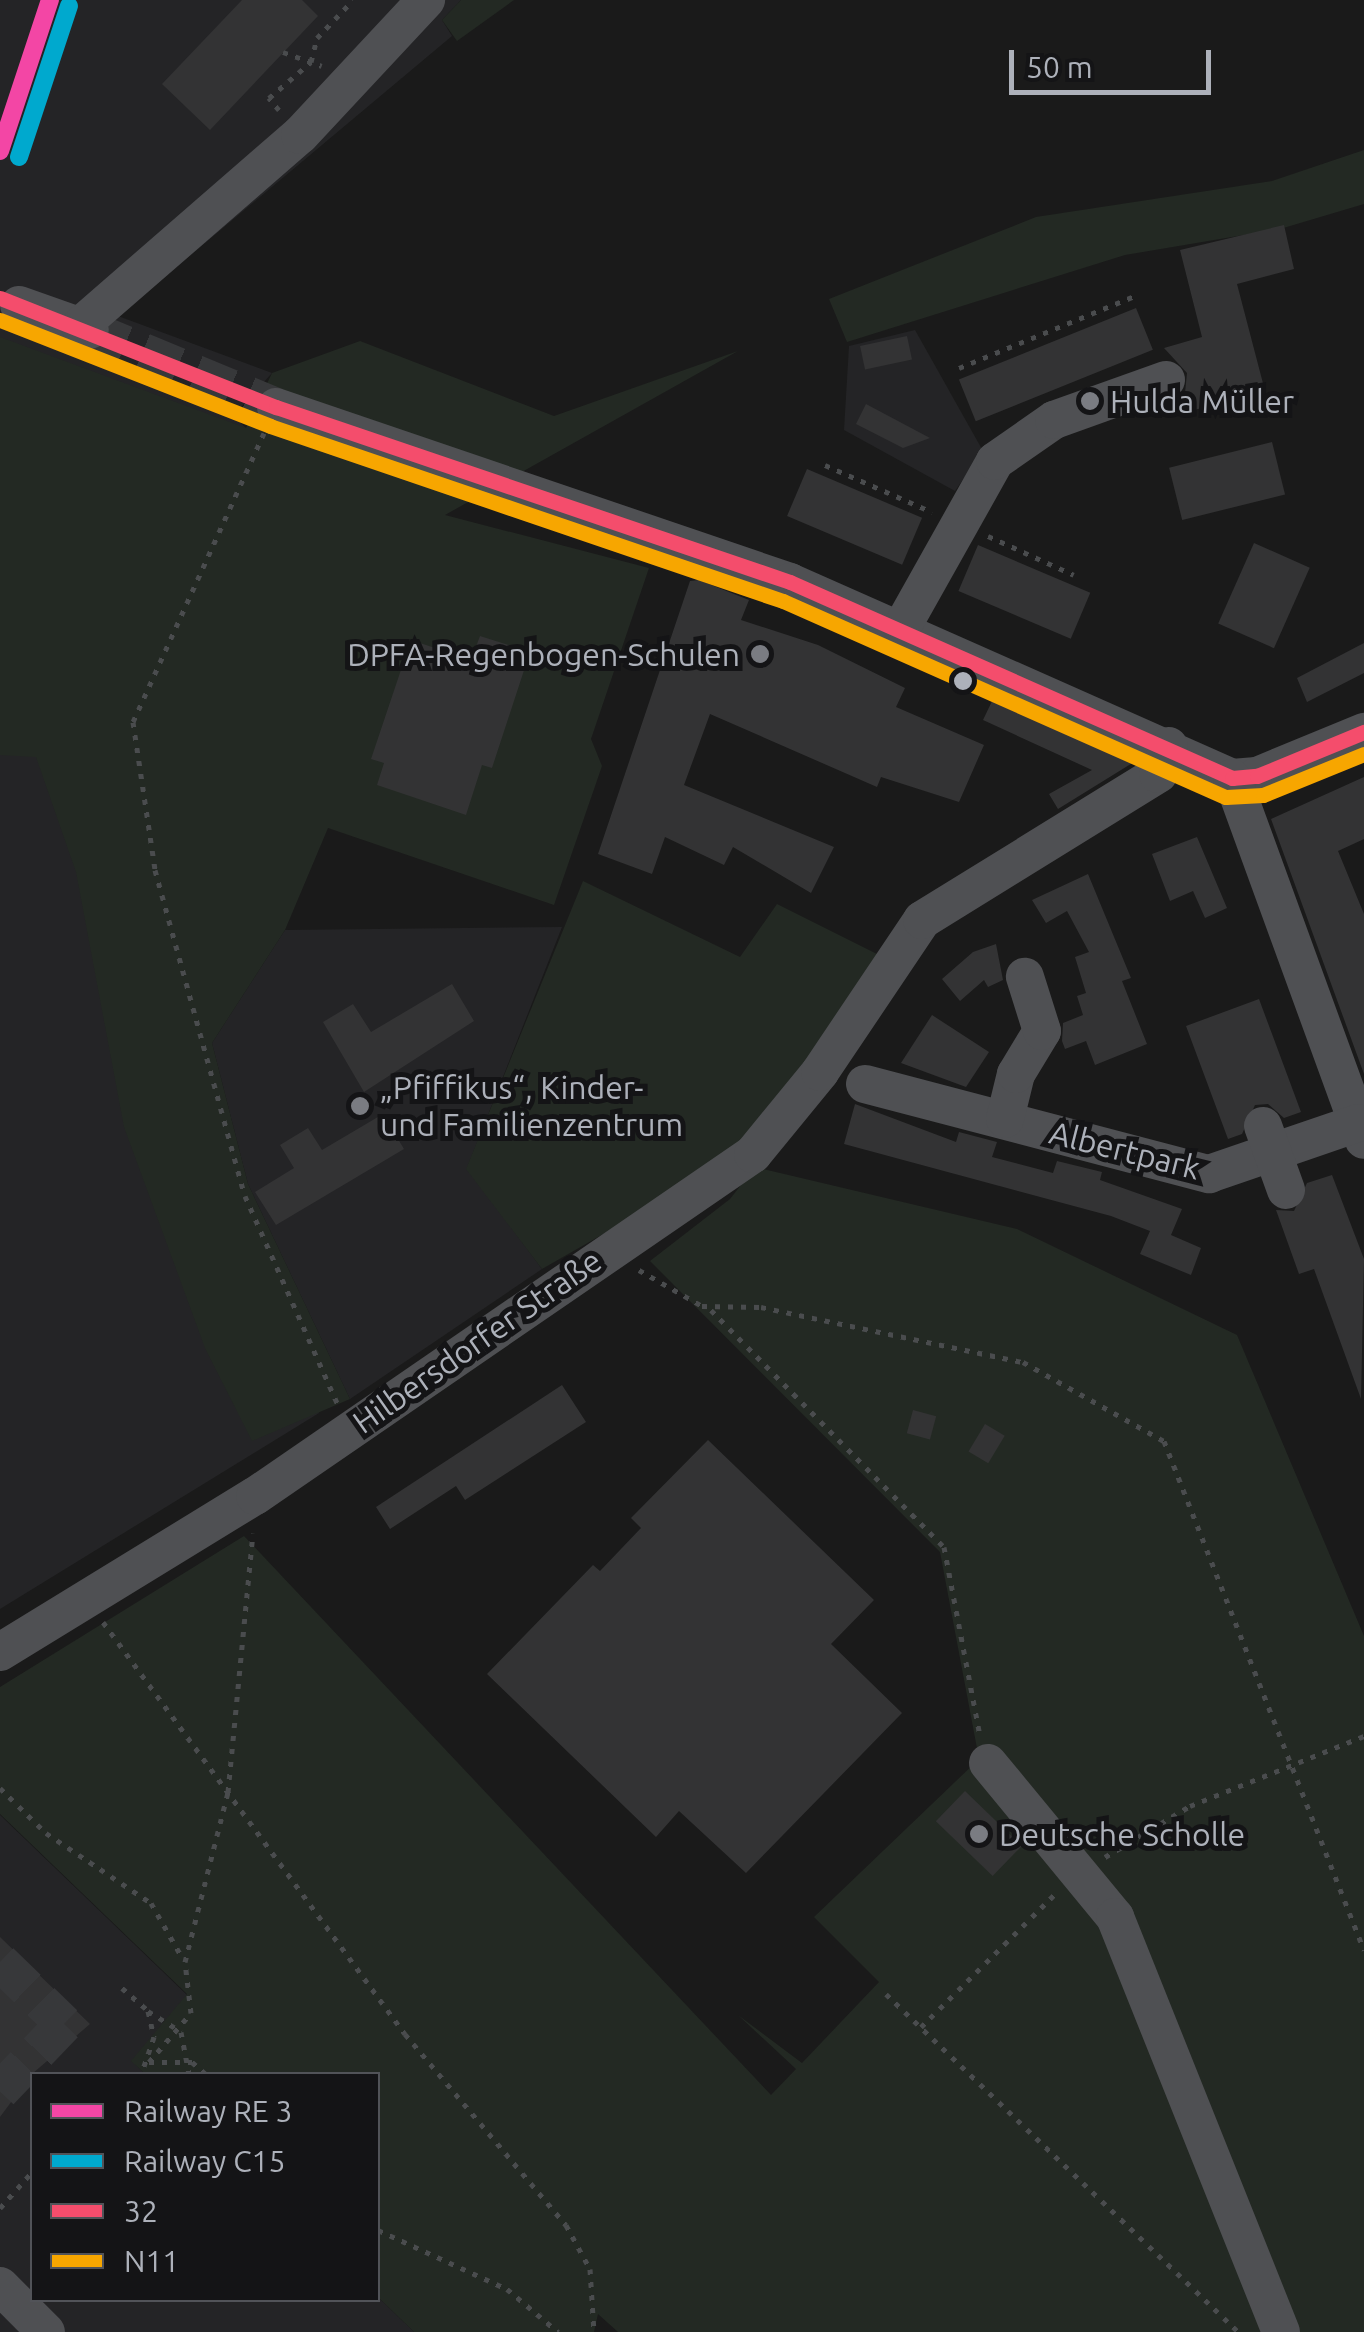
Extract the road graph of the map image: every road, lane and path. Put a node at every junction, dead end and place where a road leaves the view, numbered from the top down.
1 (353, 0) edge
2 (426, 0) edge
3 (310, 62) dead end
4 (1137, 295) dead end
5 (19, 305) dead end
6 (959, 368) dead end
7 (1166, 380) dead end
8 (276, 407) joint
9 (825, 465) dead end
10 (969, 528) junction
11 (1074, 575) dead end
12 (902, 628) junction
13 (1364, 732) edge
14 (1169, 746) junction
15 (1232, 778) junction
16 (1024, 977) dead end
17 (865, 1084) dead end
18 (1005, 1119) junction
19 (1361, 1132) edge
20 (1268, 1139) junction
21 (1286, 1190) dead end
22 (606, 1250) junction
23 (709, 1308) junction
24 (350, 1430) junction
25 (255, 1496) junction
26 (86, 1599) junction
27 (0, 1652) edge
28 (1364, 1736) edge
29 (988, 1763) joint
30 (1293, 1764) junction
31 (0, 1788) edge
32 (228, 1792) junction
33 (1077, 1874) junction
34 (1364, 1950) edge
35 (185, 1962) junction
36 (122, 1988) dead end
37 (886, 1994) dead end
38 (148, 2011) junction
39 (921, 2027) junction
40 (181, 2032) junction
41 (149, 2062) junction
42 (192, 2062) junction
43 (143, 2072) edge
44 (190, 2072) edge
45 (204, 2072) edge
46 (30, 2174) edge
47 (0, 2208) edge
48 (380, 2231) edge
49 (0, 2286) edge
50 (46, 2332) edge
51 (558, 2332) edge
52 (594, 2332) edge
53 (1239, 2332) edge
54 (1281, 2332) edge

1 - 3 path
2 - 5 street
4 - 6 path
7 - 10 street
8 - 12 street
8 - 24 path
9 - 10 path
10 - 11 path
10 - 12 street
12 - 14 street
13 - 15 street
14 - 15 street
14 - 22 street, Hilbersdorfer Straße
15 - 19 street
16 - 18 street, Albertpark
17 - 18 street, Albertpark
18 - 20 street, Albertpark
19 - 20 street, Albertpark
20 - 21 street
22 - 23 path
22 - 24 street, Hilbersdorfer Straße
23 - 29 path
23 - 30 path
24 - 25 street, Hilbersdorfer Straße
25 - 26 street, Hilbersdorfer Straße
25 - 32 path
26 - 27 street, Hilbersdorfer Straße
26 - 32 path
28 - 30 path
29 - 33 street
30 - 33 path
30 - 34 path
31 - 35 path
32 - 35 path
32 - 52 path
33 - 39 path
33 - 54 street
35 - 40 path
36 - 38 path
37 - 39 path
38 - 40 path
38 - 41 path
39 - 53 path
40 - 41 path
40 - 42 path
41 - 42 path
41 - 43 path
42 - 44 path
42 - 45 path
46 - 47 path
48 - 51 path
49 - 50 street

